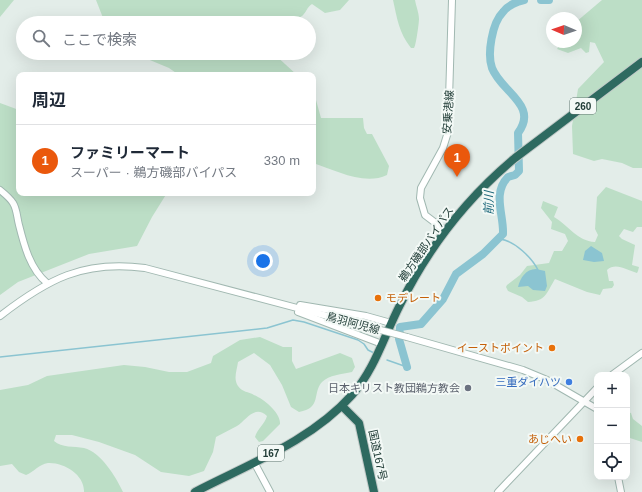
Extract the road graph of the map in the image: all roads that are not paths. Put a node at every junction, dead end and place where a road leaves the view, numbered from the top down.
1 (452, 0) edge
2 (642, 62) edge
3 (0, 190) edge
4 (446, 231) junction
5 (47, 283) junction
6 (269, 300) junction
7 (0, 316) edge
8 (391, 323) junction
9 (382, 344) junction
10 (642, 353) edge
11 (616, 372) edge
12 (594, 391) edge
13 (585, 401) junction
14 (342, 406) junction
15 (596, 408) edge
16 (254, 462) junction
17 (619, 480) edge
18 (195, 492) edge
19 (270, 492) edge
20 (374, 492) edge
21 (498, 492) edge
22 (621, 492) edge

1 - 4 main road, 安乗港線
2 - 4 highway, 鵜方磯部バイパス / 260
3 - 5 main road
4 - 8 highway, 鵜方磯部バイパス / 260
5 - 6 main road, 鳥羽阿児線
5 - 7 main road, 鳥羽阿児線
6 - 8 main road
6 - 9 main road
6 - 13 main road, 鳥羽阿児線, bridge
8 - 9 highway, 鵜方磯部バイパス / 260
9 - 14 highway, 鵜方磯部バイパス / 260
10 - 11 main road
12 - 13 main road
13 - 15 main road, 鳥羽阿児線
13 - 21 main road
14 - 16 highway, 鵜方磯部バイパス / 167
14 - 20 highway, 国道167号
16 - 18 highway, 鵜方磯部バイパス / 167
16 - 19 main road
17 - 22 main road

